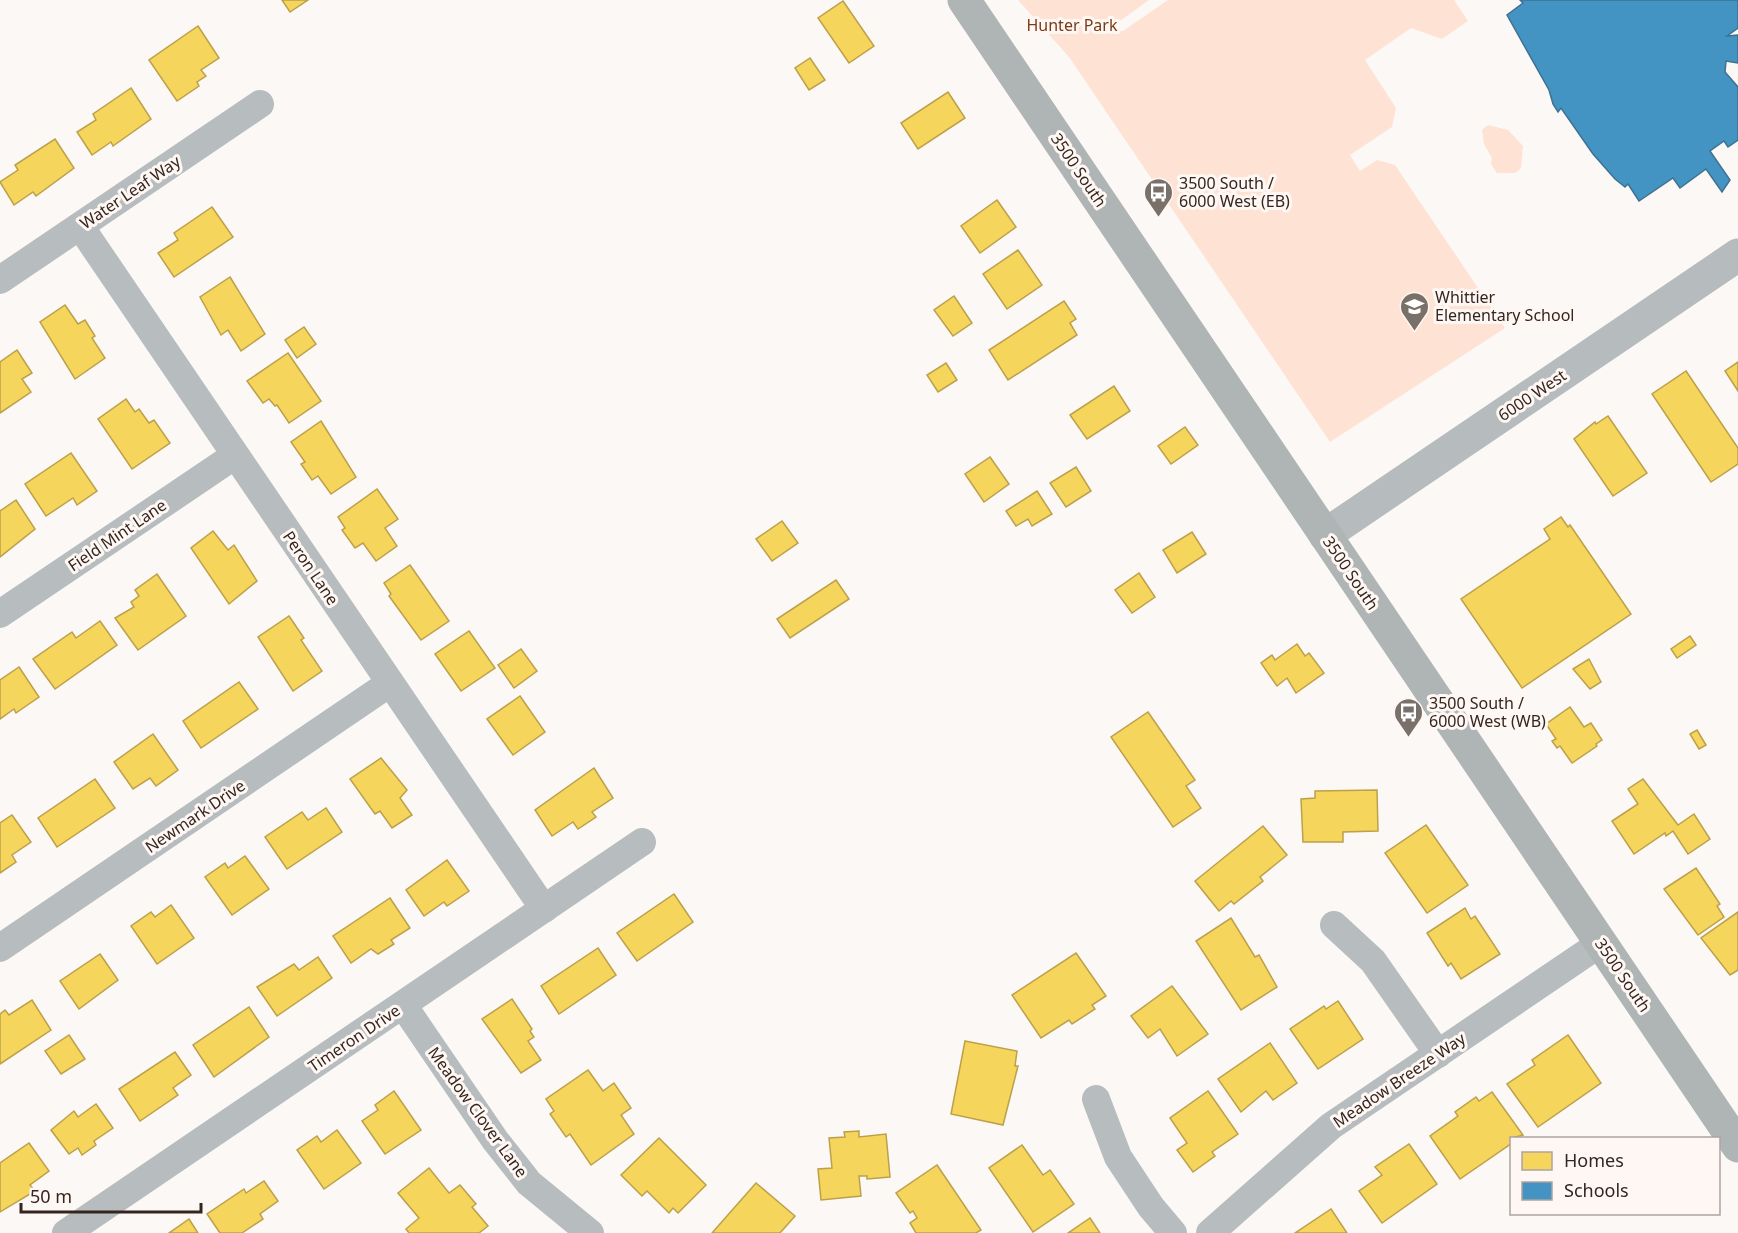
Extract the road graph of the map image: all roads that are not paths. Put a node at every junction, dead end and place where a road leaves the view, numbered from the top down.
1 (964, 0) edge
2 (260, 104) dead end
3 (80, 226) junction
4 (1738, 255) edge
5 (0, 280) edge
6 (234, 456) junction
7 (1325, 535) junction
8 (0, 614) edge
9 (390, 683) junction
10 (642, 842) dead end
11 (544, 909) junction
12 (1334, 926) dead end
13 (1601, 943) junction
14 (0, 948) edge
15 (403, 1005) junction
16 (1438, 1054) junction
17 (1096, 1099) dead end
18 (1738, 1146) edge
19 (66, 1233) edge
20 (590, 1233) edge
21 (1173, 1233) edge
22 (1210, 1233) edge

1 - 7 main road, 3500 South
2 - 3 street, Water Leaf Way
3 - 5 street, Water Leaf Way
3 - 6 street, Peron Lane
4 - 7 street, 6000 West
6 - 8 street, Field Mint Lane
6 - 9 street, Peron Lane
7 - 13 main road, 3500 South
9 - 11 street, Peron Lane
9 - 14 street, Newmark Drive
10 - 11 street, Timeron Drive
11 - 15 street, Timeron Drive
12 - 16 street
13 - 16 street, Meadow Breeze Way
13 - 18 main road, 3500 South
15 - 19 street, Timeron Drive
15 - 20 street, Meadow Clover Lane
16 - 22 street, Meadow Breeze Way
17 - 21 street

